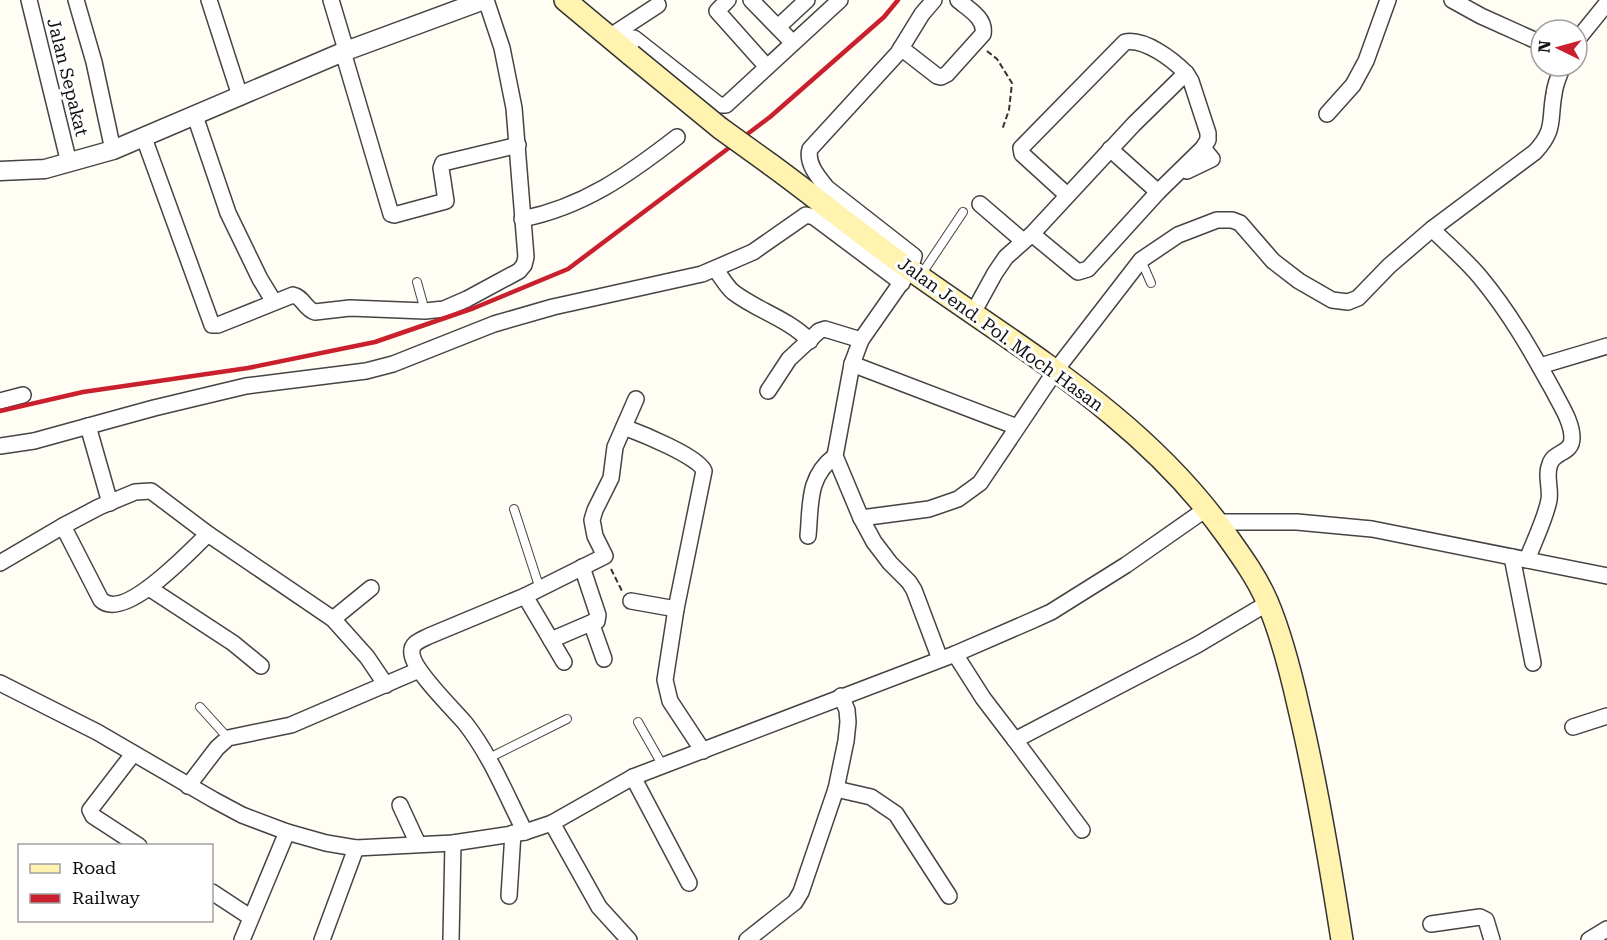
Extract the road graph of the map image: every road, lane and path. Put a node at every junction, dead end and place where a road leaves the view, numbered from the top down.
1 (30, 0) edge
2 (76, 0) edge
3 (209, 0) edge
4 (331, 0) edge
5 (485, 0) edge
6 (565, 0) edge
7 (728, 0) edge
8 (751, 0) edge
9 (807, 0) edge
10 (840, 0) edge
11 (934, 0) edge
12 (958, 0) edge
13 (1388, 0) edge
14 (1452, 0) edge
15 (1607, 3) edge
16 (658, 5) dead end
17 (712, 5) edge
18 (1589, 25) edge
19 (778, 27) junction
20 (1529, 38) edge
21 (975, 42) junction
22 (794, 43) junction
23 (622, 44) junction
24 (901, 48) junction
25 (344, 51) junction
26 (767, 67) junction
27 (1186, 73) junction
28 (1559, 78) edge
29 (240, 96) junction
30 (1327, 114) dead end
31 (195, 116) junction
32 (1002, 130) dead end
33 (676, 137) dead end
34 (144, 138) junction
35 (518, 145) junction
36 (1110, 149) junction
37 (113, 150) junction
38 (69, 164) junction
39 (0, 171) edge
40 (1158, 192) junction
41 (1067, 195) junction
42 (980, 204) dead end
43 (963, 212) dead end
44 (522, 219) junction
45 (1432, 229) junction
46 (1027, 237) junction
47 (1141, 260) junction
48 (715, 269) junction
49 (911, 276) junction
50 (417, 282) dead end
51 (1151, 283) dead end
52 (274, 302) junction
53 (425, 311) junction
54 (973, 313) junction
55 (861, 340) junction
56 (810, 341) junction
57 (1607, 346) edge
58 (852, 364) junction
59 (1540, 366) junction
60 (1056, 370) junction
61 (768, 391) dead end
62 (23, 395) dead end
63 (636, 399) dead end
64 (0, 401) edge
65 (88, 426) junction
66 (624, 427) junction
67 (1017, 427) junction
68 (0, 446) edge
69 (835, 456) junction
70 (110, 502) junction
71 (514, 509) dead end
72 (1212, 516) junction
73 (861, 518) junction
74 (63, 526) junction
75 (208, 534) junction
76 (808, 536) dead end
77 (605, 556) junction
78 (1520, 558) junction
79 (0, 563) edge
80 (582, 567) junction
81 (1607, 576) edge
82 (149, 588) junction
83 (371, 588) dead end
84 (540, 589) junction
85 (525, 596) junction
86 (631, 602) joint
87 (1268, 603) junction
88 (676, 609) junction
89 (333, 619) junction
90 (593, 622) junction
91 (551, 640) junction
92 (955, 654) junction
93 (604, 658) dead end
94 (940, 659) junction
95 (564, 662) dead end
96 (1533, 663) dead end
97 (261, 666) dead end
98 (419, 670) junction
99 (0, 682) edge
100 (386, 685) junction
101 (841, 696) junction
102 (200, 707) dead end
103 (1607, 716) edge
104 (567, 718) dead end
105 (638, 722) dead end
106 (1573, 727) dead end
107 (228, 738) junction
108 (1015, 740) junction
109 (703, 751) junction
110 (133, 754) junction
111 (489, 758) junction
112 (663, 766) junction
113 (633, 777) junction
114 (188, 786) junction
115 (836, 789) junction
116 (400, 805) dead end
117 (552, 823) junction
118 (1082, 830) dead end
119 (287, 832) junction
120 (519, 833) junction
121 (453, 843) junction
122 (135, 844) edge
123 (418, 844) junction
124 (356, 848) junction
125 (688, 883) dead end
126 (213, 893) edge
127 (509, 896) dead end
128 (949, 896) dead end
129 (250, 917) junction
130 (1431, 924) dead end
131 (1607, 929) edge
132 (242, 940) edge
133 (322, 940) edge
134 (451, 940) edge
135 (628, 940) edge
136 (747, 940) edge
137 (1342, 940) edge
138 (1492, 940) edge
139 (1589, 940) edge

1 - 38 street, Jalan Sepakat
2 - 37 street
3 - 29 street
4 - 25 street
5 - 25 street
5 - 35 street
6 - 23 main road, Jalan Jend. Pol. Moch Hasan
7 - 17 street
8 - 19 street
9 - 19 street
10 - 22 street
11 - 24 street
12 - 21 street
13 - 30 street
14 - 20 street
15 - 18 street
16 - 23 street
17 - 26 street
19 - 22 street
21 - 24 street
21 - 32 path
22 - 26 street
23 - 26 street
23 - 49 main road, Jalan Jend. Pol. Moch Hasan, bridge
24 - 49 street
25 - 29 street
25 - 35 street
27 - 36 street
27 - 40 street
27 - 41 street
28 - 45 street
29 - 31 street
31 - 34 street
31 - 52 street
33 - 44 street
34 - 37 street
34 - 52 street
35 - 44 street
36 - 40 street
36 - 41 street
37 - 38 street
38 - 39 street
40 - 46 street
41 - 46 street
42 - 46 street
43 - 49 lane
44 - 53 street
45 - 47 street
45 - 59 street
46 - 54 street
47 - 51 lane
47 - 60 street
48 - 49 street
48 - 56 street
48 - 65 street
49 - 54 main road, Jalan Jend. Pol. Moch Hasan
49 - 55 street
50 - 53 lane
52 - 53 street
54 - 60 main road, Jalan Jend. Pol. Moch Hasan
55 - 56 street
55 - 58 street
56 - 61 street
57 - 59 street
58 - 67 street
58 - 69 street
59 - 78 street
60 - 67 street
60 - 72 main road, Jalan Jend. Pol. Moch Hasan
62 - 64 street
63 - 66 street
65 - 68 street
65 - 70 street
66 - 77 street
66 - 88 street
67 - 73 street
69 - 73 street
69 - 76 street
70 - 74 street
70 - 75 street
71 - 84 lane
72 - 78 street
72 - 87 main road, Jalan Jend. Pol. Moch Hasan
72 - 92 street
73 - 94 street
74 - 79 street
74 - 82 street
75 - 82 street
75 - 89 street
77 - 80 street
77 - 86 path
78 - 81 street
78 - 96 street
80 - 84 street
80 - 90 street
82 - 97 street
83 - 89 street
84 - 85 street
85 - 91 street
85 - 98 street
86 - 88 street
87 - 108 street
87 - 137 main road, Jalan Jend. Pol. Moch Hasan
88 - 109 street
89 - 100 street
90 - 91 street
90 - 93 street
91 - 95 street
92 - 94 street
92 - 108 street
94 - 101 street
98 - 100 street
98 - 111 street
99 - 110 street
100 - 107 street
101 - 109 street
101 - 115 street
102 - 107 lane
103 - 106 street
104 - 111 lane
105 - 112 lane
107 - 114 street
108 - 118 street
109 - 112 street
110 - 114 street
110 - 122 street
111 - 120 street
112 - 113 street
113 - 117 street
113 - 125 street
114 - 119 street
115 - 128 street
115 - 136 street
116 - 123 street
117 - 120 street
117 - 135 street
119 - 124 street
119 - 129 street
120 - 121 street
120 - 127 street
121 - 123 street
121 - 134 street
123 - 124 street
124 - 133 street
126 - 129 street
129 - 132 street
130 - 138 street
131 - 139 street

